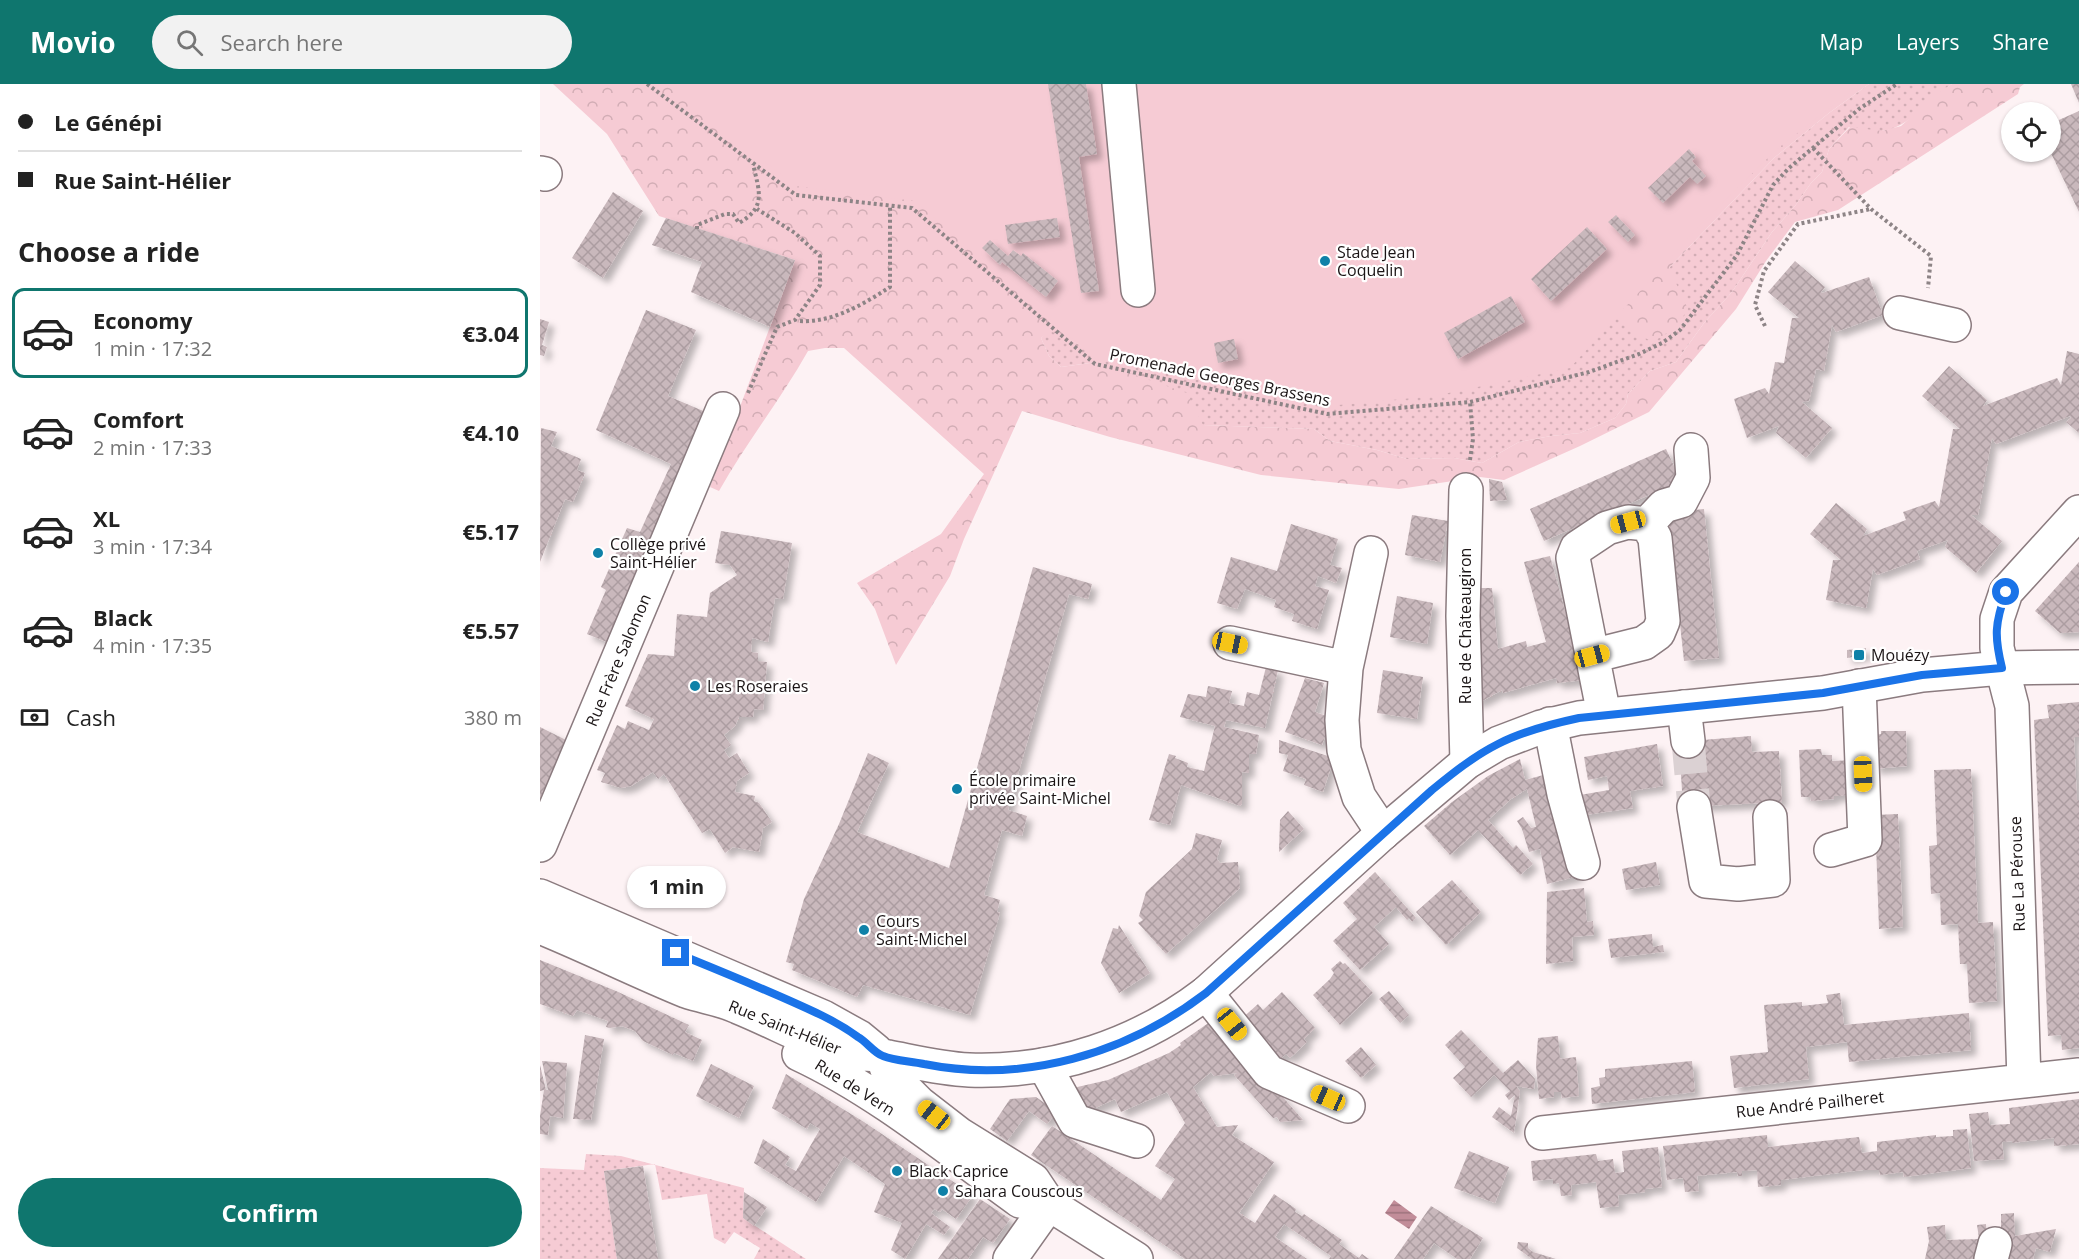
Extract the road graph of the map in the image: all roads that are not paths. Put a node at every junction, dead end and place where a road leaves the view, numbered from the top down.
1 (1119, 84) edge
2 (1138, 291) dead end
3 (1911, 315) road end
4 (1954, 325) dead end
5 (723, 409) dead end
6 (1691, 450) dead end
7 (1466, 490) road end
8 (2079, 512) edge
9 (1647, 524) junction
10 (1371, 553) dead end
11 (1230, 643) dead end
12 (1592, 656) junction
13 (1346, 668) junction
14 (2002, 668) junction
15 (2079, 668) edge
16 (1859, 686) junction
17 (1684, 707) junction
18 (1604, 715) junction
19 (1550, 724) junction
20 (1688, 741) tunnel mouth
21 (1467, 762) junction
22 (1694, 807) tunnel mouth
23 (1770, 817) dead end
24 (1383, 832) junction
25 (540, 845) edge
26 (1831, 850) dead end
27 (1583, 863) dead end
28 (540, 896) edge
29 (540, 927) edge
30 (687, 991) junction
31 (1206, 993) junction
32 (882, 1056) junction
33 (1044, 1065) junction
34 (2079, 1075) edge
35 (2024, 1081) junction
36 (1348, 1106) dead end
37 (1542, 1133) dead end
38 (1137, 1141) dead end
39 (1049, 1204) junction
40 (1010, 1259) edge
41 (1136, 1259) edge

1 - 2 main road
3 - 4 main road
5 - 25 main road, Rue Frère Salomon
6 - 9 main road
7 - 21 main road, Rue de Châteaugiron
8 - 14 main road, Rue La Pérouse
9 - 12 main road
9 - 12 main road
10 - 13 main road
11 - 13 main road
12 - 18 main road
13 - 24 main road
14 - 15 main road
14 - 16 main road
14 - 35 main road, Rue La Pérouse
16 - 17 main road
16 - 26 main road
17 - 18 main road
17 - 20 main road
18 - 19 main road
19 - 21 main road
19 - 27 main road
21 - 24 main road
22 - 23 main road
24 - 31 main road
28 - 32 main road, Rue Saint-Hélier
29 - 30 main road, Rue Saint-Hélier
30 - 32 main road, Rue Saint-Hélier
30 - 39 main road, Rue de Vern
31 - 33 main road
31 - 36 main road
32 - 33 main road
32 - 39 main road, Rue de Vern
33 - 38 main road
34 - 35 main road, Rue André Pailheret
35 - 37 main road, Rue André Pailheret
39 - 40 main road
39 - 41 main road, Rue de Vern

